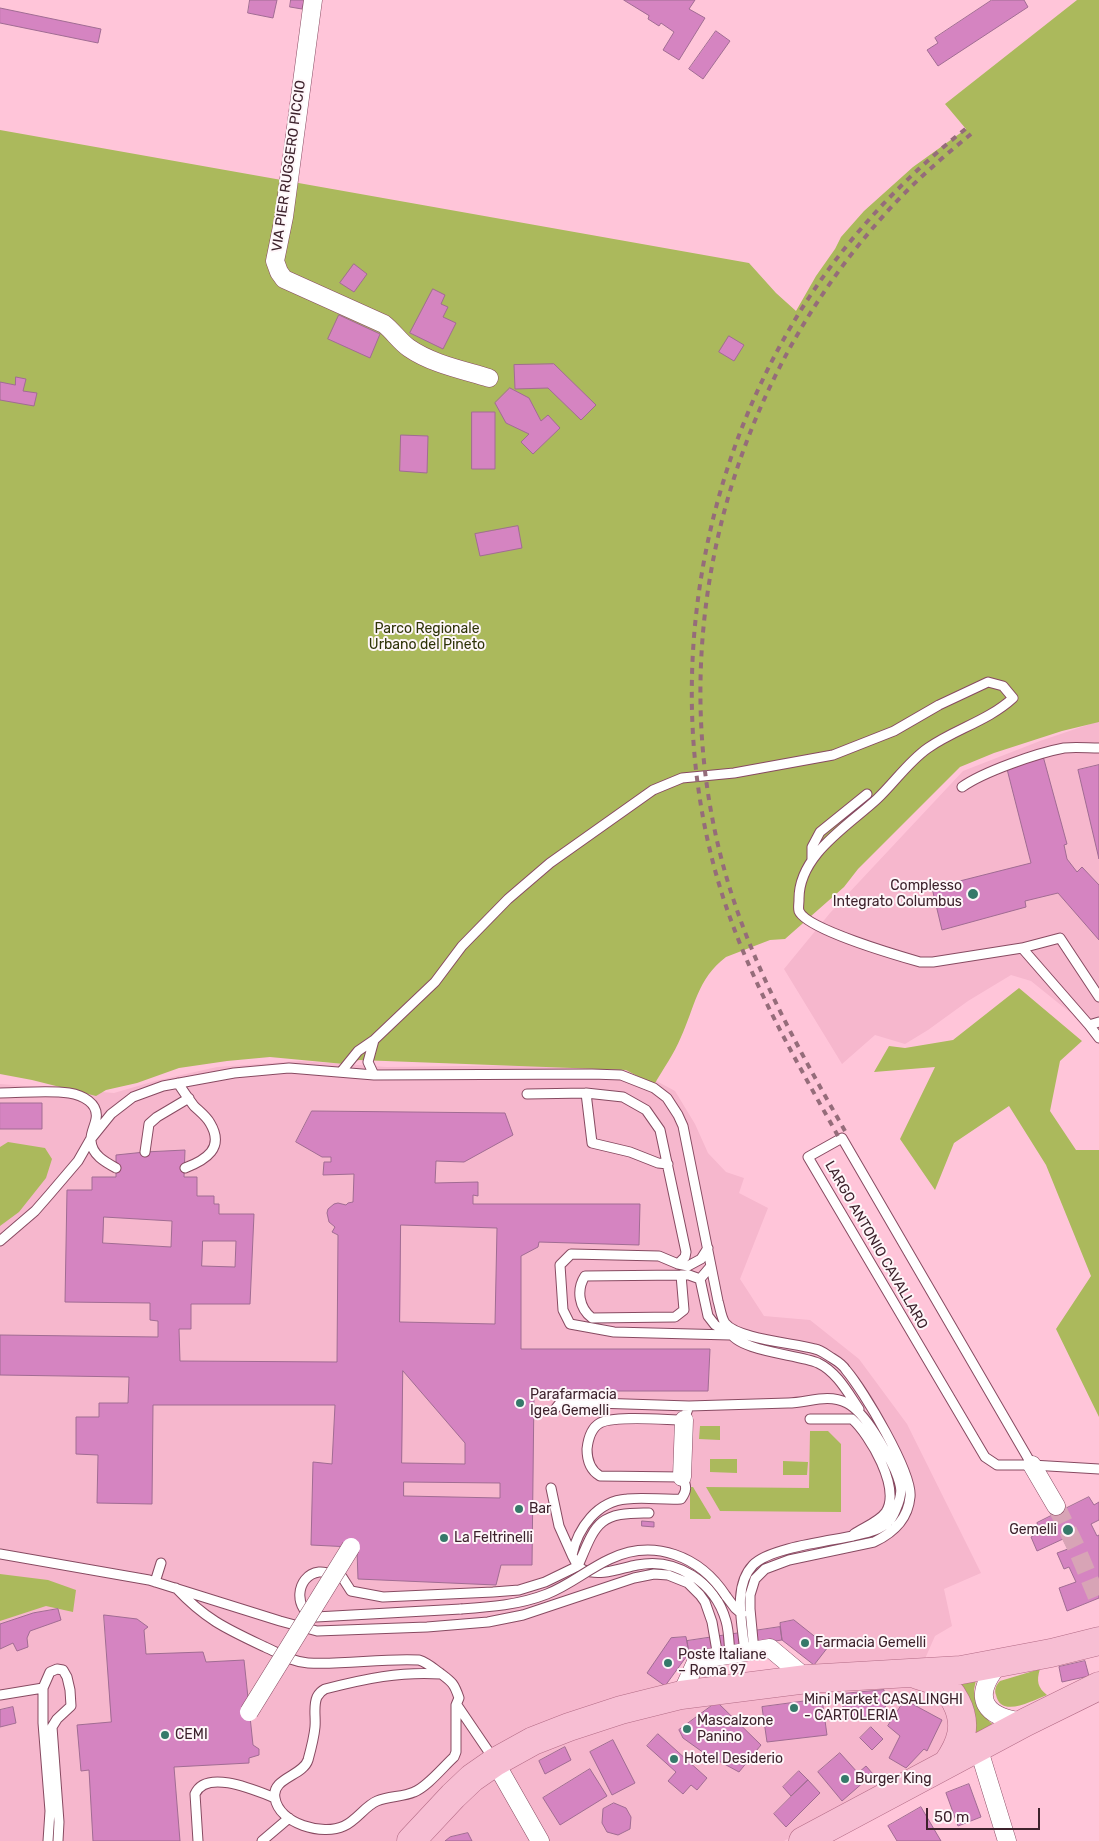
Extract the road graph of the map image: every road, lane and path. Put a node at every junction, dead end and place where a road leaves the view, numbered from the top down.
1 (313, 0) edge
2 (489, 378) dead end
3 (1099, 748) edge
4 (962, 787) dead end
5 (868, 794) dead end
6 (811, 863) junction
7 (1022, 948) junction
8 (1099, 998) edge
9 (1099, 1022) edge
10 (1089, 1026) junction
11 (1099, 1038) edge
12 (374, 1040) junction
13 (341, 1072) junction
14 (374, 1074) junction
15 (178, 1083) junction
16 (0, 1093) edge
17 (586, 1093) junction
18 (528, 1094) dead end
19 (189, 1098) junction
20 (90, 1140) junction
21 (145, 1152) dead end
22 (668, 1164) junction
23 (116, 1168) dead end
24 (185, 1168) dead end
25 (0, 1241) edge
26 (708, 1248) junction
27 (678, 1264) junction
28 (711, 1266) junction
29 (681, 1275) junction
30 (700, 1279) junction
31 (725, 1322) junction
32 (730, 1334) junction
33 (556, 1408) dead end
34 (687, 1413) junction
35 (864, 1418) junction
36 (810, 1419) dead end
37 (1032, 1465) junction
38 (1099, 1469) edge
39 (682, 1477) junction
40 (551, 1488) dead end
41 (1056, 1506) tunnel mouth
42 (649, 1513) dead end
43 (852, 1536) junction
44 (351, 1547) dead end
45 (0, 1554) edge
46 (572, 1555) junction
47 (161, 1563) dead end
48 (578, 1566) junction
49 (156, 1582) junction
50 (176, 1588) junction
51 (746, 1611) junction
52 (726, 1621) junction
53 (1099, 1641) edge
54 (737, 1654) junction
55 (999, 1664) junction
56 (441, 1674) junction
57 (914, 1674) junction
58 (807, 1679) junction
59 (1099, 1686) edge
60 (43, 1688) junction
61 (0, 1695) edge
62 (681, 1695) junction
63 (456, 1705) junction
64 (249, 1712) dead end
65 (1026, 1722) junction
66 (978, 1748) junction
67 (495, 1762) junction
68 (947, 1764) junction
69 (275, 1798) junction
70 (290, 1818) junction
71 (48, 1841) edge
72 (58, 1841) edge
73 (198, 1841) edge
74 (262, 1841) edge
75 (410, 1841) edge
76 (540, 1841) edge
77 (803, 1841) edge
78 (1007, 1841) edge

1 - 2 street, VIA PIER RUGGERO PICCIO
3 - 4 lane
5 - 6 lane
6 - 7 lane
6 - 12 lane
7 - 8 lane
7 - 10 lane
9 - 10 lane
10 - 11 lane
12 - 13 lane
12 - 14 lane
13 - 14 lane
13 - 15 lane
14 - 26 lane
15 - 19 lane
15 - 20 lane
16 - 20 lane
17 - 18 lane
17 - 22 lane
17 - 22 lane
19 - 21 lane
19 - 24 lane
20 - 23 lane
20 - 25 lane
22 - 27 lane
26 - 27 lane
26 - 28 lane
27 - 32 lane
28 - 30 lane
28 - 31 lane
29 - 29 lane
29 - 30 lane
30 - 32 lane
31 - 32 lane
31 - 51 lane
32 - 35 lane
33 - 34 lane
34 - 35 lane
34 - 39 street
34 - 39 lane
35 - 43 lane
36 - 43 lane
37 - 37 lane, LARGO ANTONIO CAVALLARO
37 - 38 lane
37 - 41 street
39 - 46 lane
40 - 46 lane
42 - 48 lane
43 - 51 lane
44 - 64 street, bridge
45 - 49 lane
46 - 48 lane
47 - 49 lane
48 - 51 lane, bridge
48 - 52 lane
49 - 50 lane
50 - 54 lane
50 - 56 lane
51 - 52 lane
51 - 54 lane
52 - 54 lane
53 - 55 main road
54 - 58 street
54 - 62 street
55 - 57 main road
55 - 65 street
56 - 63 lane
56 - 69 lane
57 - 58 main road
57 - 68 main road
58 - 62 main road
59 - 65 main road
60 - 61 lane
60 - 71 lane
60 - 72 lane
62 - 67 main road
63 - 67 lane
63 - 70 lane
65 - 66 main road
66 - 68 main road
66 - 78 street
67 - 75 main road
67 - 76 street
68 - 77 main road
69 - 70 lane
69 - 73 lane
70 - 74 lane

